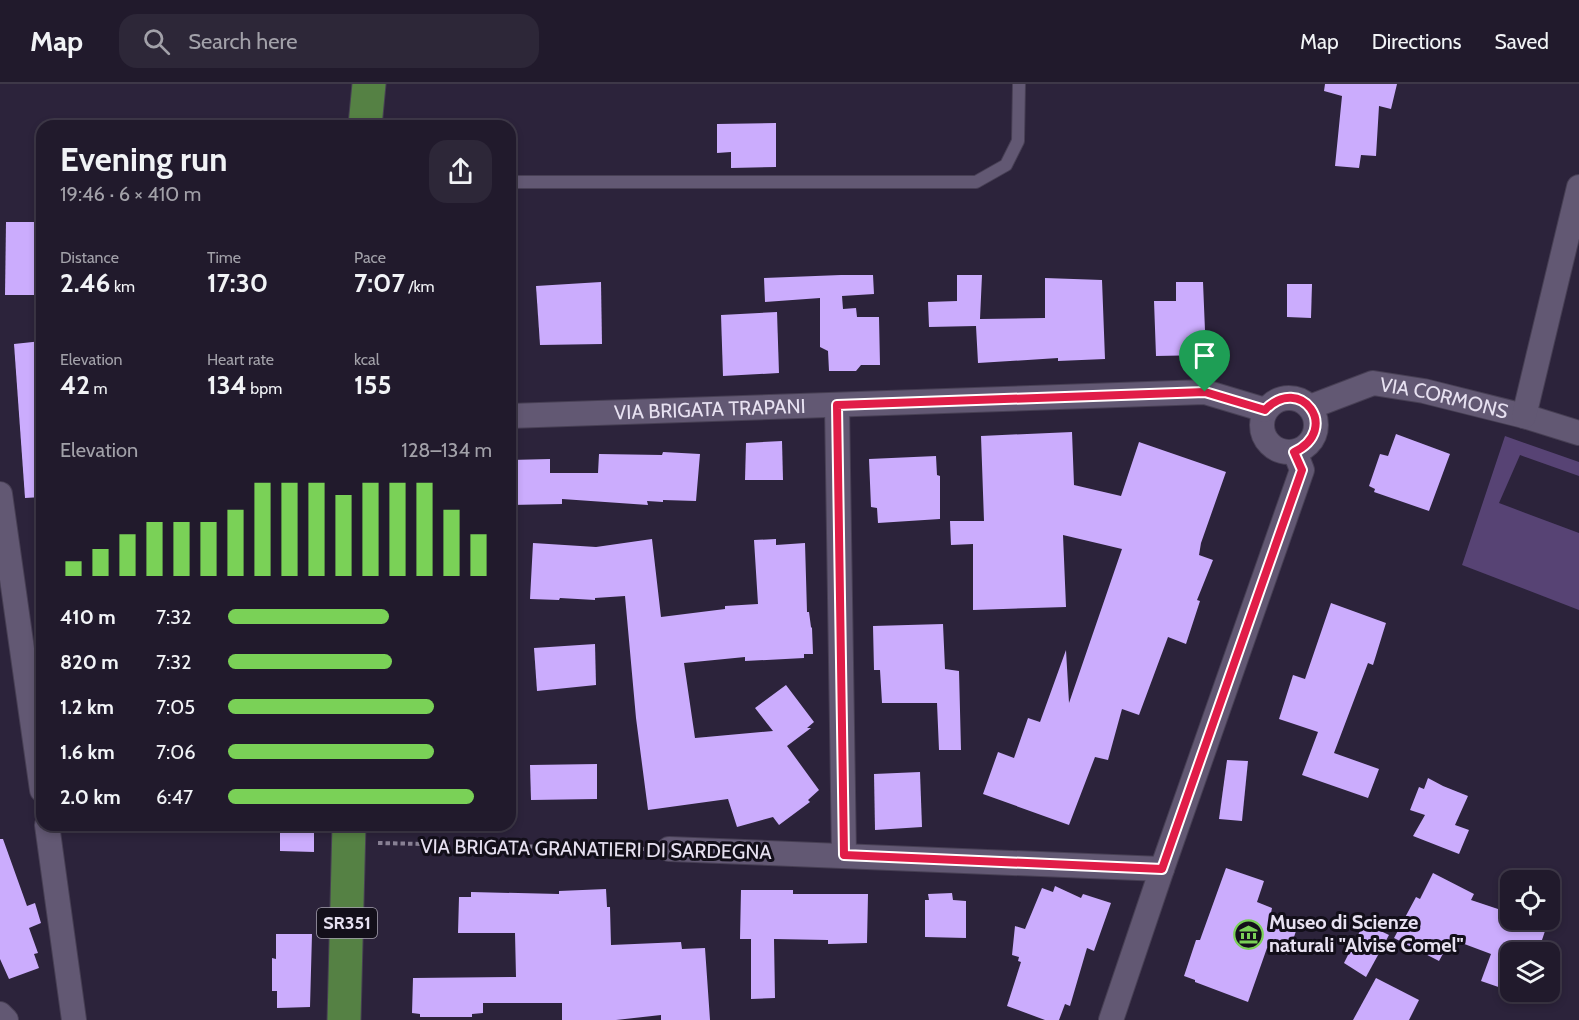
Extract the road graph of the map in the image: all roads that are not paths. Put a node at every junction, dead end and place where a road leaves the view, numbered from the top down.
1 (369, 84) edge
2 (1019, 84) edge
3 (366, 120) edge
4 (516, 182) edge
5 (1579, 187) edge
6 (837, 405) junction
7 (1310, 407) junction
8 (1265, 410) junction
9 (516, 416) edge
10 (1524, 416) junction
11 (1579, 433) edge
12 (1294, 452) junction
13 (0, 494) edge
14 (36, 748) edge
15 (48, 831) edge
16 (349, 834) edge
17 (669, 849) road end
18 (844, 855) junction
19 (1162, 869) junction
20 (0, 1014) edge
21 (6, 1020) edge
22 (74, 1020) edge
23 (344, 1020) edge
24 (1111, 1020) edge

1 - 3 main road
2 - 4 lane
5 - 10 street
6 - 8 street, VIA BRIGATA TRAPANI
6 - 9 street, VIA BRIGATA TRAPANI
6 - 18 street
7 - 8 street
7 - 10 street, VIA CORMONS
7 - 12 street
8 - 12 street
10 - 11 street, VIA CORMONS
12 - 19 street
13 - 14 street
15 - 22 street
16 - 23 main road, SR351
17 - 18 street, VIA BRIGATA GRANATIERI DI SARDEGNA
18 - 19 street, VIA BRIGATA GRANATIERI DI SARDEGNA
19 - 24 street
20 - 21 street

